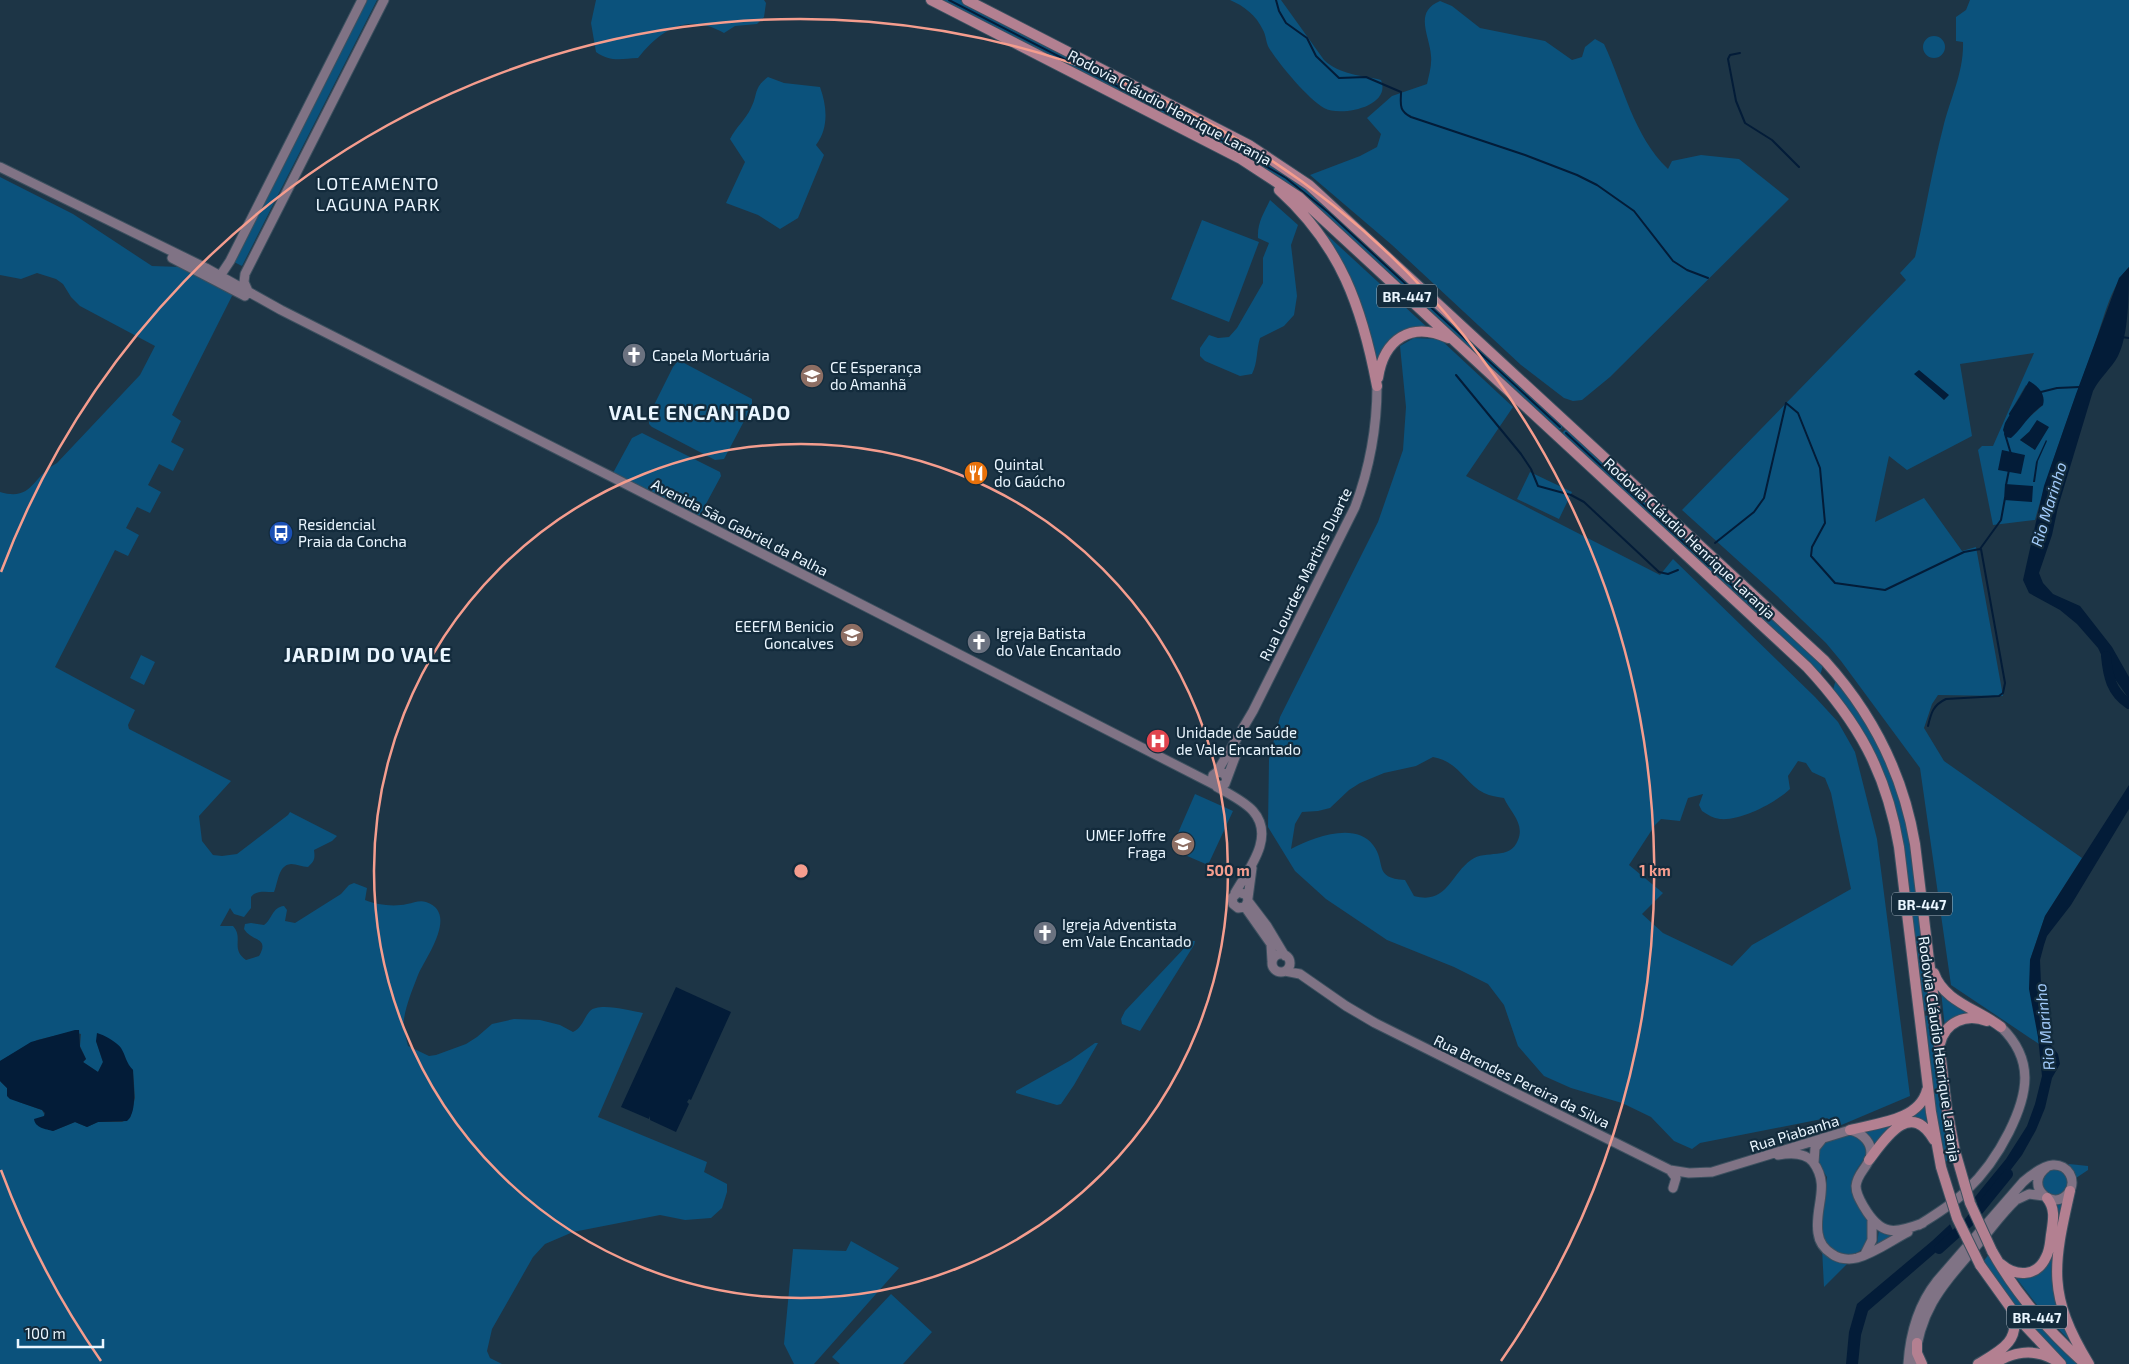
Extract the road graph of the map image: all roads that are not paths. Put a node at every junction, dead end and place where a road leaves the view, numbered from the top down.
1 (362, 0) edge
2 (384, 0) edge
3 (931, 0) edge
4 (968, 0) edge
5 (1225, 151) junction
6 (0, 167) edge
7 (221, 280) junction
8 (248, 291) junction
9 (281, 310) junction
10 (1455, 341) junction
11 (1376, 386) junction
12 (1253, 711) junction
13 (1186, 770) junction
14 (1216, 772) junction
15 (1226, 779) junction
16 (1216, 786) junction
17 (1244, 804) junction
18 (1253, 865) junction
19 (1235, 893) junction
20 (1247, 902) junction
21 (1928, 952) junction
22 (1287, 957) junction
23 (1272, 961) junction
24 (1285, 971) junction
25 (1319, 987) junction
26 (2001, 1027) junction
27 (1940, 1050) junction
28 (1927, 1084) junction
29 (1850, 1130) junction
30 (1823, 1138) junction
31 (1936, 1143) junction
32 (1869, 1160) junction
33 (1746, 1162) junction
34 (1814, 1163) junction
35 (2046, 1167) junction
36 (1722, 1169) joint
37 (1670, 1170) junction
38 (1673, 1188) dead end
39 (2070, 1191) junction
40 (2046, 1197) junction
41 (1872, 1221) junction
42 (1923, 1223) junction
43 (1864, 1255) junction
44 (1998, 1262) junction
45 (2010, 1308) junction
46 (1917, 1343) junction
47 (1908, 1364) edge
48 (1914, 1364) edge
49 (1922, 1364) edge
50 (1978, 1364) edge
51 (1993, 1364) edge
52 (2061, 1364) edge
53 (2087, 1364) edge

1 - 7 main road
2 - 8 main road
3 - 5 main road, Rodovia Cláudio Henrique Laranja / BR-447
4 - 21 main road, Rodovia Cláudio Henrique Laranja / BR-447
5 - 10 main road, Rodovia Cláudio Henrique Laranja / BR-447
5 - 11 main road
6 - 7 main road, Avenida São Gabriel da Palha
7 - 8 main road, Avenida São Gabriel da Palha
7 - 9 main road, Avenida São Gabriel da Palha
8 - 9 main road, Avenida São Gabriel da Palha
9 - 13 main road, Avenida São Gabriel da Palha
10 - 11 main road
10 - 28 main road, Rodovia Cláudio Henrique Laranja / BR-447
11 - 12 main road, Rua Lourdes Martins Duarte
12 - 14 main road, Rua Lourdes Martins Duarte
12 - 15 main road, Rua Lourdes Martins Duarte
13 - 14 main road, Avenida São Gabriel da Palha
13 - 16 main road, Avenida São Gabriel da Palha
14 - 15 main road
14 - 16 main road
15 - 16 main road
15 - 17 main road
16 - 17 main road
17 - 18 main road
18 - 19 main road
18 - 20 main road
19 - 20 main road
19 - 20 main road
20 - 22 main road, Rua Brendes Pereira da Silva
20 - 23 main road
21 - 26 main road
21 - 27 main road, Rodovia Cláudio Henrique Laranja / BR-447
22 - 23 main road
22 - 24 main road
22 - 25 main road, Rua Brendes Pereira da Silva
23 - 24 main road
24 - 25 main road, Rua Brendes Pereira da Silva
25 - 37 main road, Rua Brendes Pereira da Silva
26 - 27 main road
26 - 42 main road
27 - 44 main road, Rodovia Cláudio Henrique Laranja / BR-447, bridge
28 - 29 main road
28 - 31 main road, Rodovia Cláudio Henrique Laranja / BR-447
29 - 30 main road, Rua Piabanha
29 - 32 main road
30 - 33 main road, Rua Piabanha
30 - 34 main road
31 - 32 main road
31 - 45 main road, Rodovia Cláudio Henrique Laranja / BR-447, bridge
32 - 41 main road
33 - 34 main road, Rua Piabanha
33 - 36 main road, Rua Piabanha
34 - 43 main road
35 - 39 main road
35 - 40 main road
35 - 47 main road
36 - 37 main road, Rua Brendes Pereira da Silva
37 - 38 main road
39 - 40 main road
39 - 53 main road
40 - 44 main road
40 - 46 main road
41 - 42 main road
41 - 43 main road
42 - 43 main road
44 - 53 main road, Rodovia Cláudio Henrique Laranja / BR-447
45 - 50 main road
45 - 52 main road, Rodovia Cláudio Henrique Laranja / BR-447
46 - 48 main road
46 - 49 main road
51 - 52 main road

